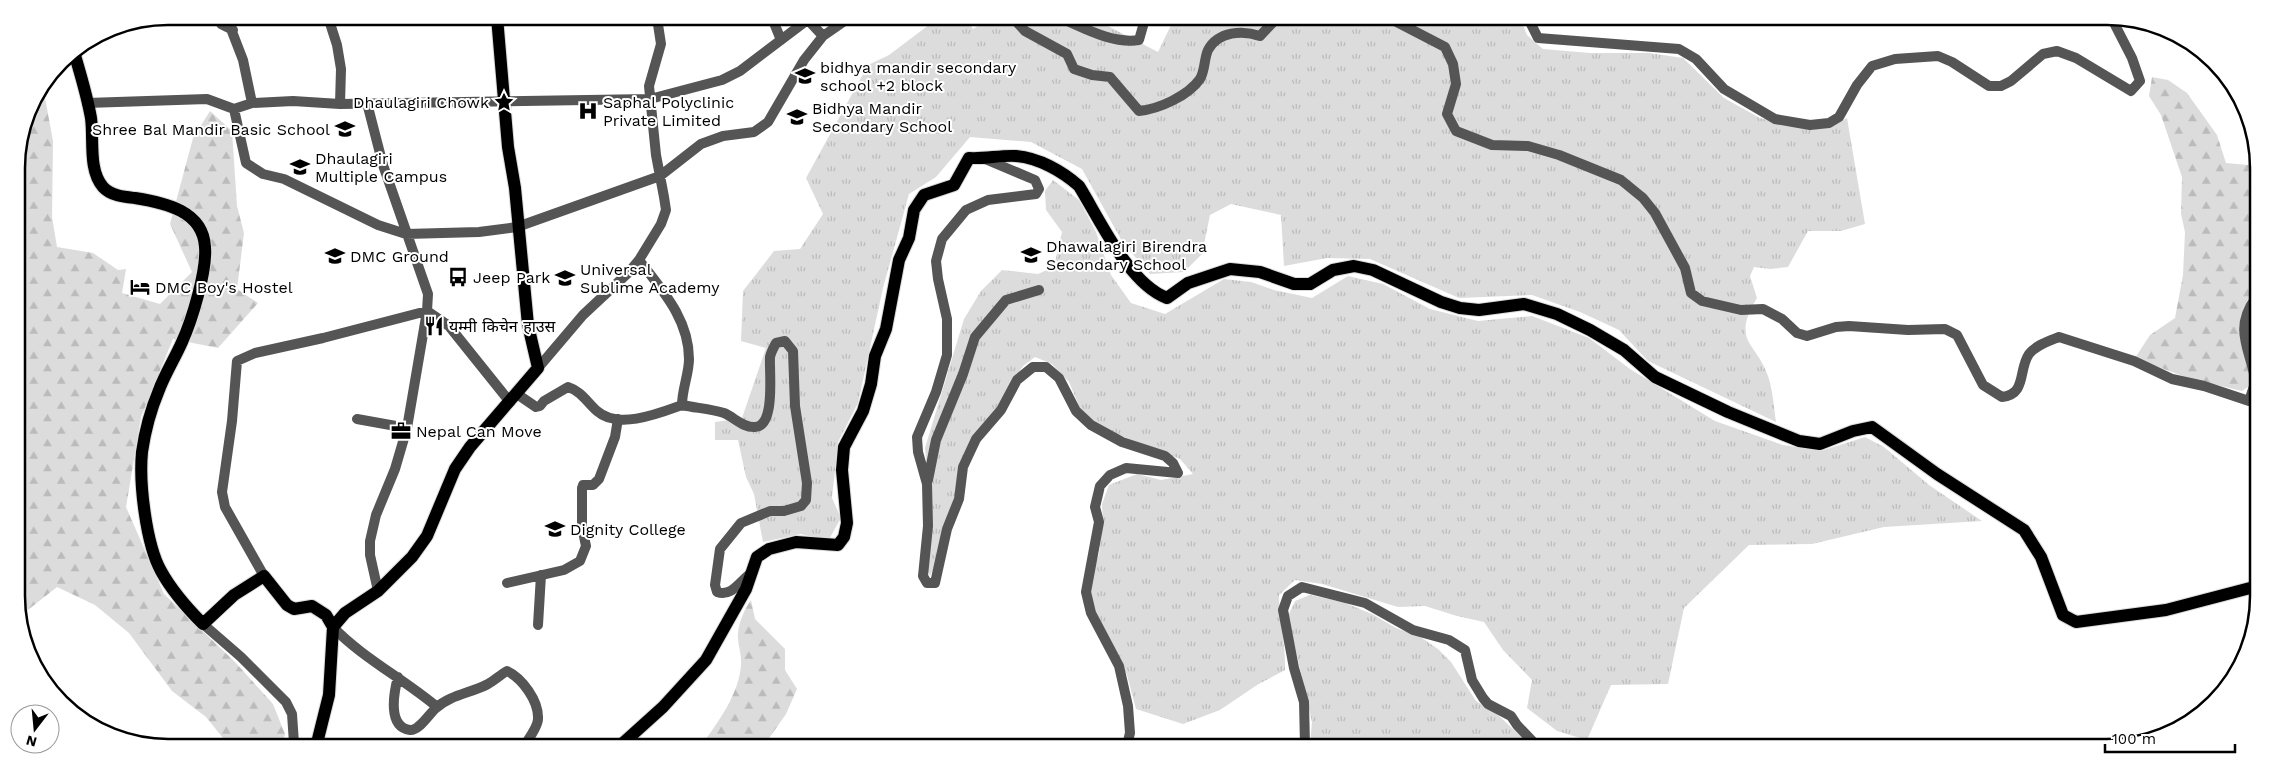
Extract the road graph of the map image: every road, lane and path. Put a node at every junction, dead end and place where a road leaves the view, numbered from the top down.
1 (224, 25) edge
2 (230, 25) edge
3 (331, 25) edge
4 (498, 25) edge
5 (658, 25) edge
6 (775, 25) edge
7 (801, 25) edge
8 (814, 25) edge
9 (838, 25) edge
10 (1020, 25) edge
11 (1078, 25) edge
12 (1144, 25) edge
13 (1270, 25) edge
14 (1401, 25) edge
15 (1532, 25) edge
16 (2115, 25) edge
17 (233, 30) junction
18 (822, 36) junction
19 (781, 40) junction
20 (76, 59) edge
21 (650, 99) junction
22 (504, 102) junction
23 (87, 103) junction
24 (252, 103) junction
25 (367, 103) junction
26 (340, 104) junction
27 (234, 109) junction
28 (985, 159) junction
29 (660, 176) junction
30 (517, 227) junction
31 (406, 234) junction
32 (639, 260) junction
33 (1040, 290) dead end
34 (2250, 306) edge
35 (427, 310) junction
36 (2250, 363) edge
37 (538, 368) junction
38 (513, 398) junction
39 (2250, 398) edge
40 (682, 405) junction
41 (357, 419) dead end
42 (618, 419) junction
43 (407, 428) junction
44 (927, 484) junction
45 (750, 574) junction
46 (540, 575) junction
47 (264, 576) junction
48 (507, 583) dead end
49 (2250, 588) edge
50 (378, 591) junction
51 (203, 624) junction
52 (538, 625) dead end
53 (333, 627) junction
54 (398, 677) junction
55 (437, 707) junction
56 (294, 739) edge
57 (317, 739) edge
58 (528, 739) edge
59 (628, 739) edge
60 (1128, 739) edge
61 (1305, 739) edge
62 (1531, 739) edge

1 - 17 street
2 - 17 street
3 - 26 street
4 - 22 main road
5 - 21 street
6 - 19 street
7 - 19 street
8 - 18 street
9 - 18 street
10 - 13 street
11 - 12 street
14 - 39 street
15 - 16 street
17 - 24 street
18 - 29 street
19 - 21 street
20 - 23 main road
21 - 22 street
21 - 29 street
22 - 25 street
22 - 30 main road
23 - 27 street
23 - 51 main road
24 - 26 street
24 - 27 street
25 - 26 street
25 - 31 street
27 - 31 street
28 - 44 street
28 - 45 main road
28 - 49 main road
29 - 30 street
29 - 32 street
30 - 31 street
30 - 37 main road
31 - 35 street
32 - 37 street
32 - 40 street
33 - 44 street
34 - 36 street
35 - 38 street
35 - 43 street
35 - 47 street
37 - 38 main road
38 - 42 street
38 - 50 main road
40 - 42 street
40 - 45 street
41 - 43 street
42 - 46 street
43 - 50 street
44 - 60 street
45 - 59 main road
46 - 48 street
46 - 52 street
47 - 51 main road
47 - 53 main road
50 - 53 main road
51 - 56 street
53 - 54 street
53 - 57 main road
54 - 55 street
54 - 55 street
55 - 58 street
61 - 62 street

